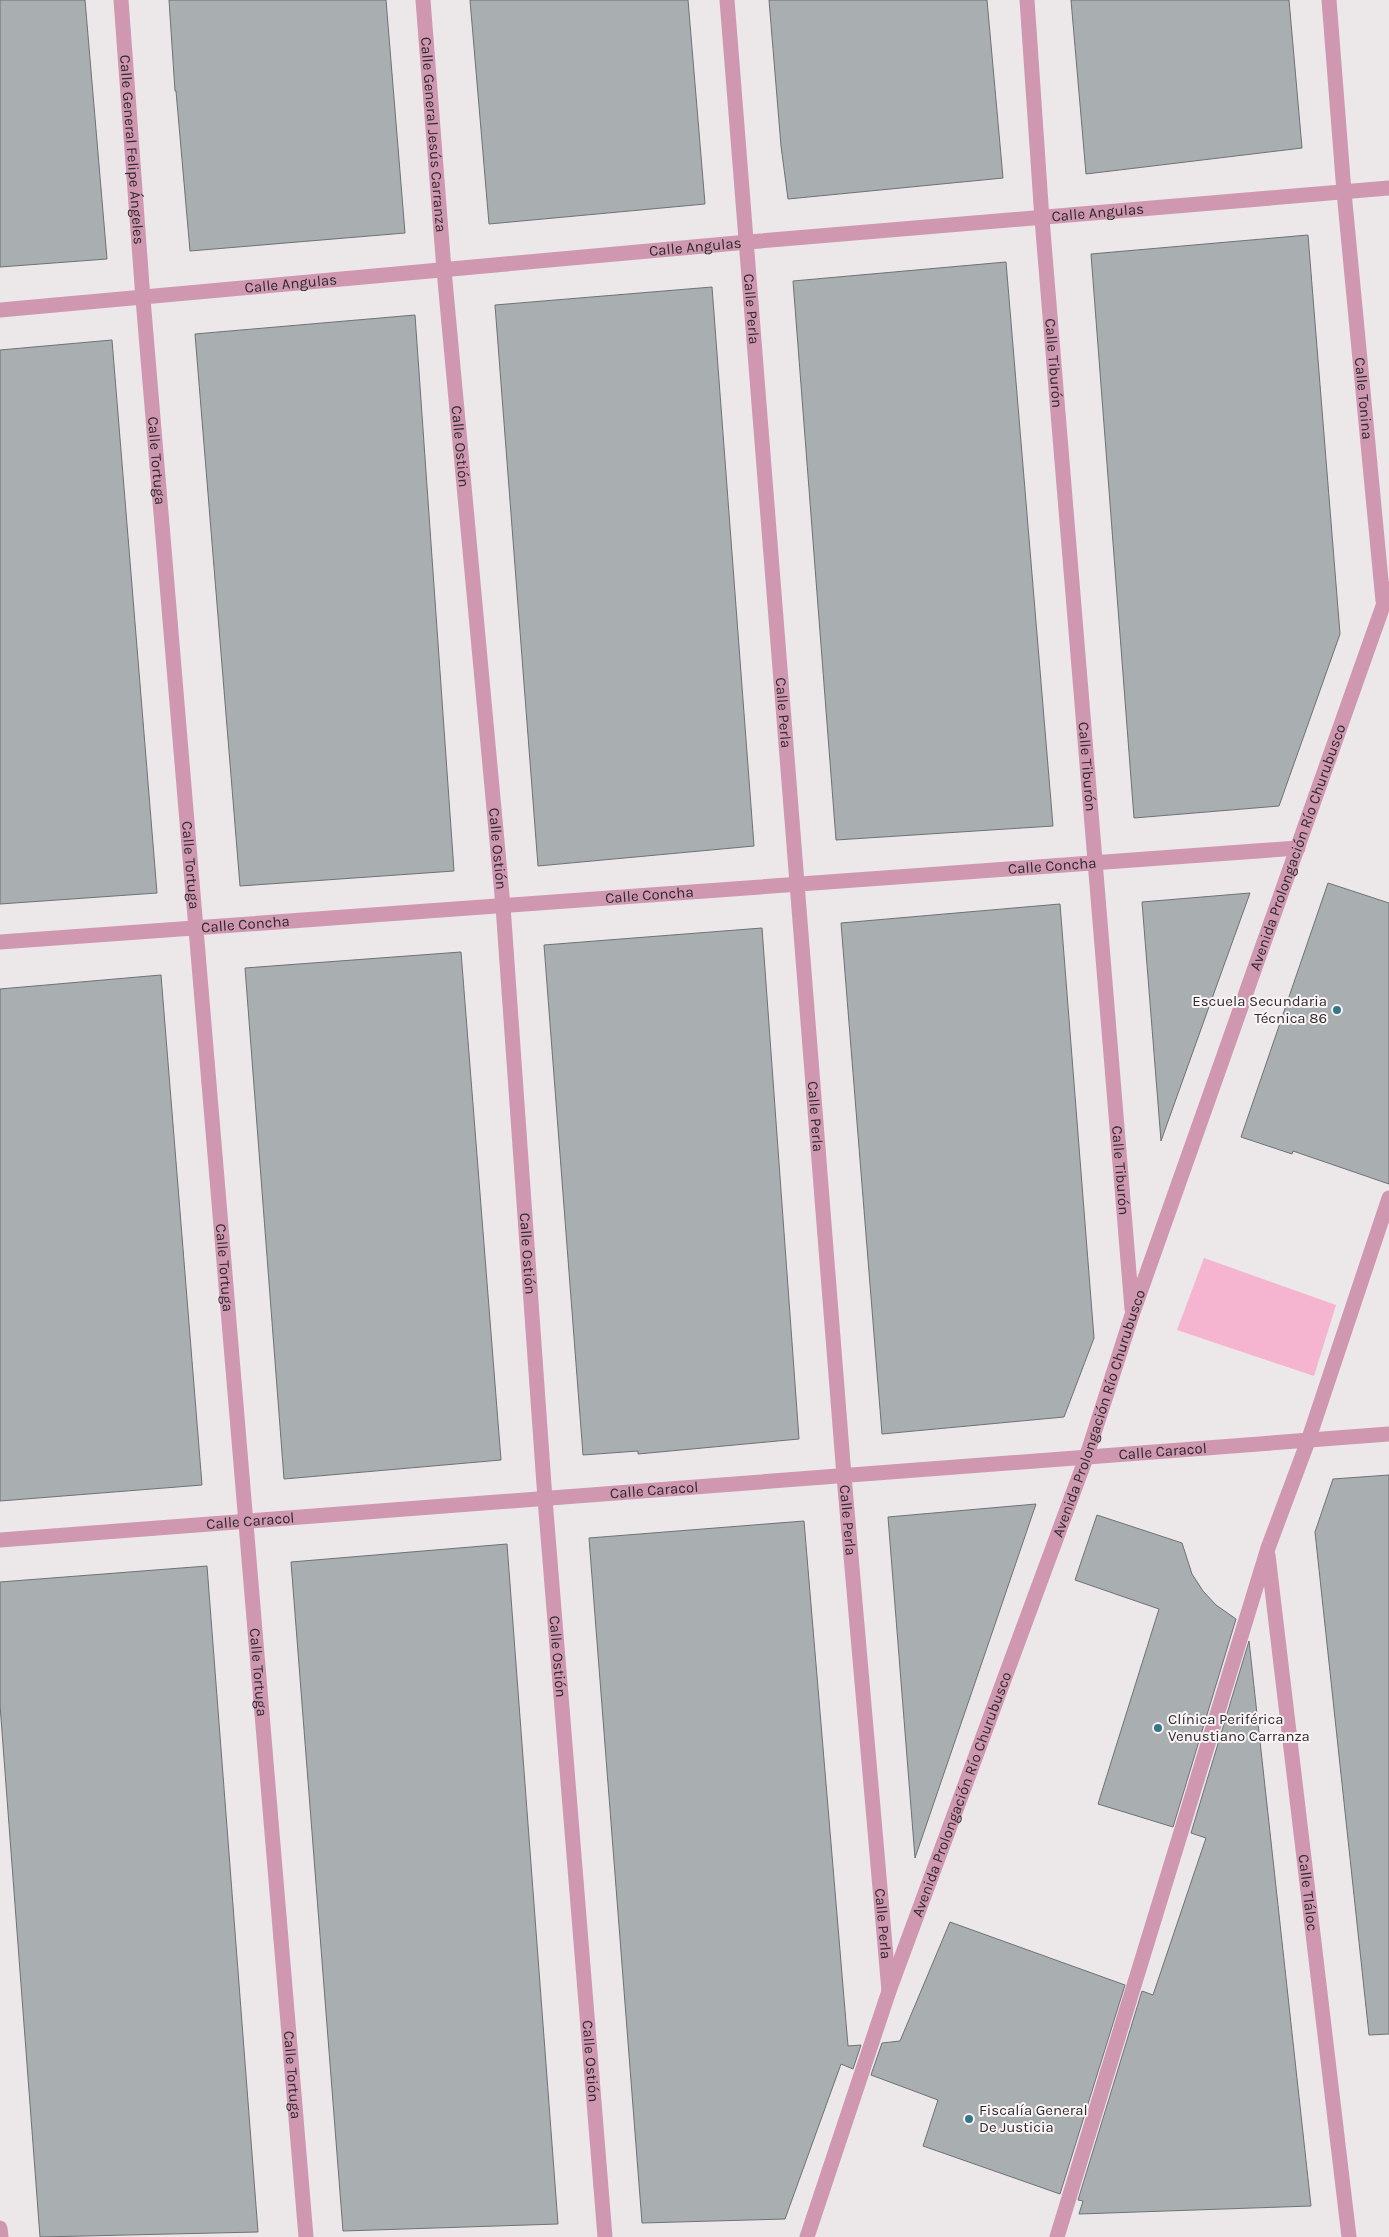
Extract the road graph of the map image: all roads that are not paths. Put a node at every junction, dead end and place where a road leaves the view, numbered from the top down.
1 (122, 0) edge
2 (423, 0) edge
3 (727, 0) edge
4 (1027, 0) edge
5 (1329, 0) edge
6 (1389, 188) edge
7 (1344, 192) junction
8 (1042, 218) junction
9 (748, 242) junction
10 (444, 270) junction
11 (143, 298) junction
12 (0, 310) edge
13 (1389, 588) edge
14 (1383, 606) junction
15 (1298, 848) junction
16 (1096, 861) junction
17 (798, 885) junction
18 (502, 906) junction
19 (197, 928) junction
20 (0, 942) edge
21 (1389, 1198) edge
22 (1132, 1315) junction
23 (1389, 1434) edge
24 (1308, 1441) junction
25 (1086, 1458) junction
26 (844, 1476) junction
27 (546, 1499) junction
28 (244, 1522) junction
29 (0, 1540) edge
30 (1268, 1548) junction
31 (889, 1991) junction
32 (0, 2228) edge
33 (1, 2237) edge
34 (306, 2237) edge
35 (605, 2237) edge
36 (807, 2237) edge
37 (1056, 2237) edge
38 (1349, 2237) edge

1 - 11 street, Calle General Felipe Ángeles
2 - 10 street, Calle General Jesús Carranza
3 - 9 street, Calle Perla
4 - 8 street, Calle Tiburón
5 - 7 street, Calle Tonina
6 - 7 street, Calle Angulas
7 - 8 street, Calle Angulas
7 - 14 street, Calle Tonina
8 - 9 street, Calle Angulas
8 - 16 street, Calle Tiburón
9 - 10 street, Calle Angulas
9 - 17 street, Calle Perla
10 - 11 street, Calle Angulas
10 - 18 street, Calle Ostión
11 - 12 street, Calle Angulas
11 - 19 street, Calle Tortuga
13 - 14 street, Avenida Prolongación Río Churubusco
14 - 15 street, Avenida Prolongación Río Churubusco
15 - 16 street, Calle Concha
15 - 22 street, Avenida Prolongación Río Churubusco
16 - 17 street, Calle Concha
16 - 22 street, Calle Tiburón
17 - 18 street, Calle Concha
17 - 26 street, Calle Perla
18 - 19 street, Calle Concha
18 - 27 street, Calle Ostión
19 - 20 street, Calle Concha
19 - 28 street, Calle Tortuga
21 - 24 street
22 - 25 street, Avenida Prolongación Río Churubusco
23 - 24 street, Calle Caracol
24 - 25 street, Calle Caracol
24 - 30 street
25 - 26 street, Calle Caracol
25 - 31 street, Avenida Prolongación Río Churubusco
26 - 27 street, Calle Caracol
26 - 31 street, Calle Perla
27 - 28 street, Calle Caracol
27 - 35 street, Calle Ostión
28 - 29 street, Calle Caracol
28 - 34 street, Calle Tortuga
30 - 37 street
30 - 38 street, Calle Tláloc
31 - 36 street, Avenida Prolongación Río Churubusco
32 - 33 street

